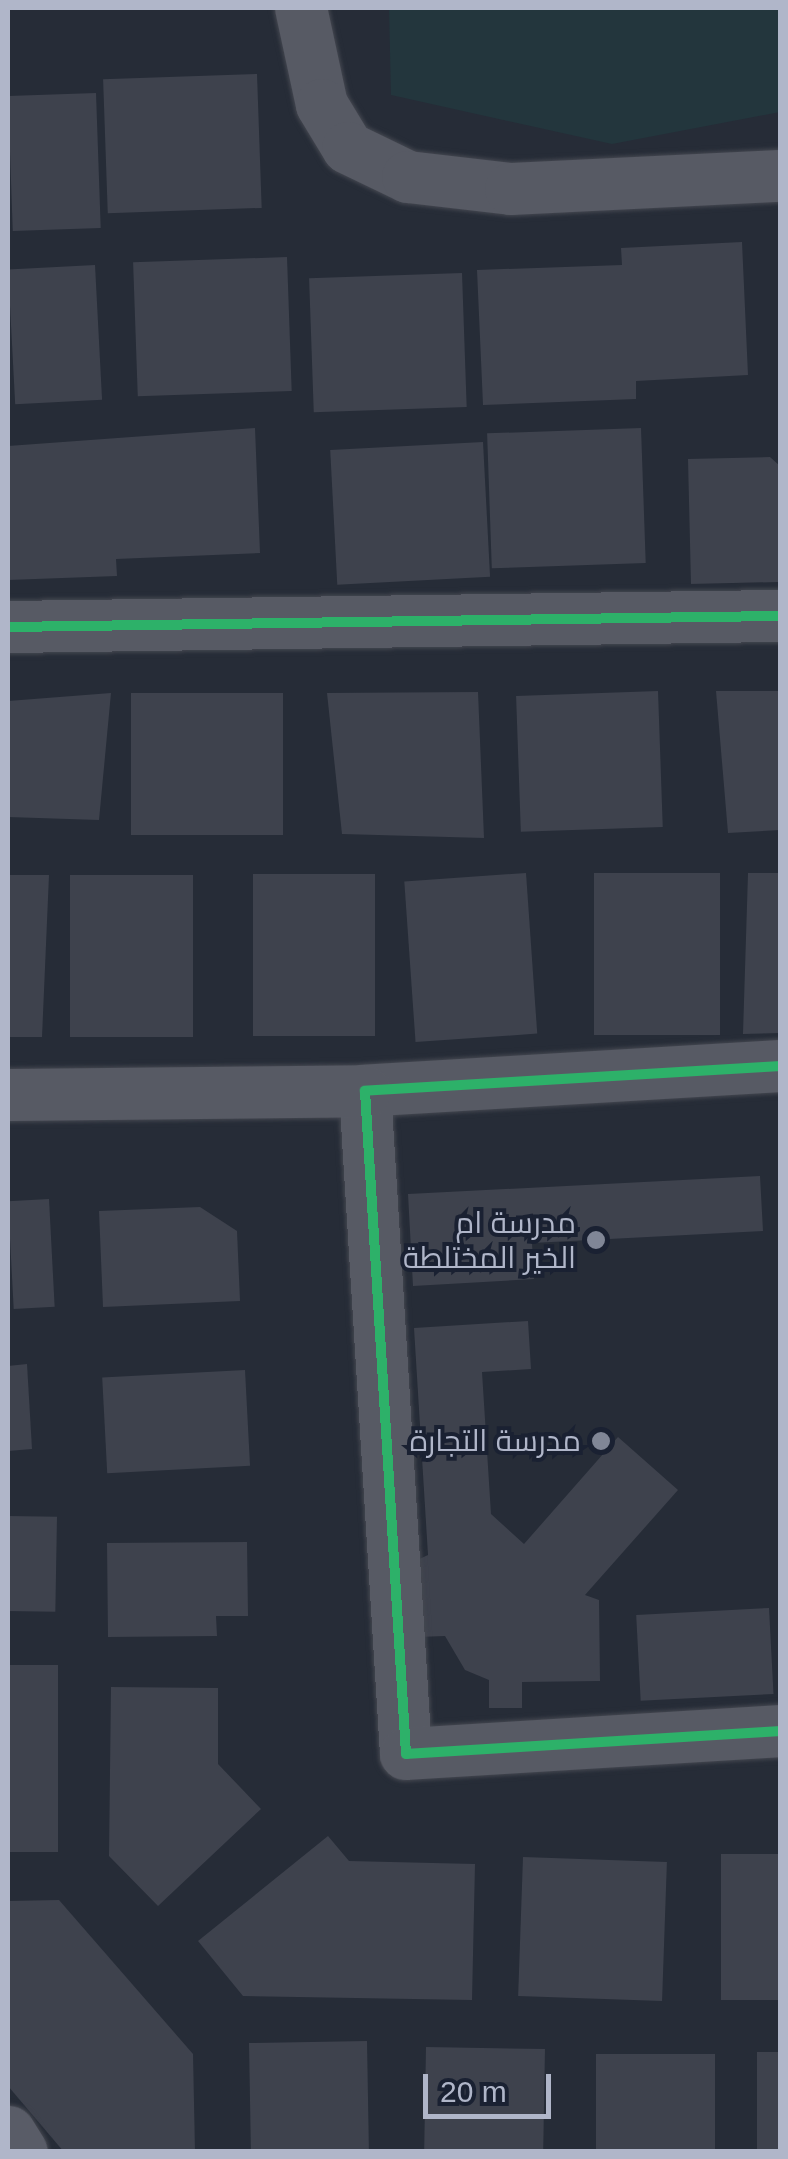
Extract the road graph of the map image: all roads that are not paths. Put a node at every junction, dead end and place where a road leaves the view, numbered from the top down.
1 (301, 8) edge
2 (780, 176) edge
3 (780, 616) edge
4 (8, 626) edge
5 (780, 1066) edge
6 (366, 1091) junction
7 (8, 1095) edge
8 (780, 1731) edge
9 (8, 2132) edge
10 (20, 2152) edge

1 - 2 street
3 - 4 street
5 - 6 street
6 - 7 street
6 - 8 street
9 - 10 main road

